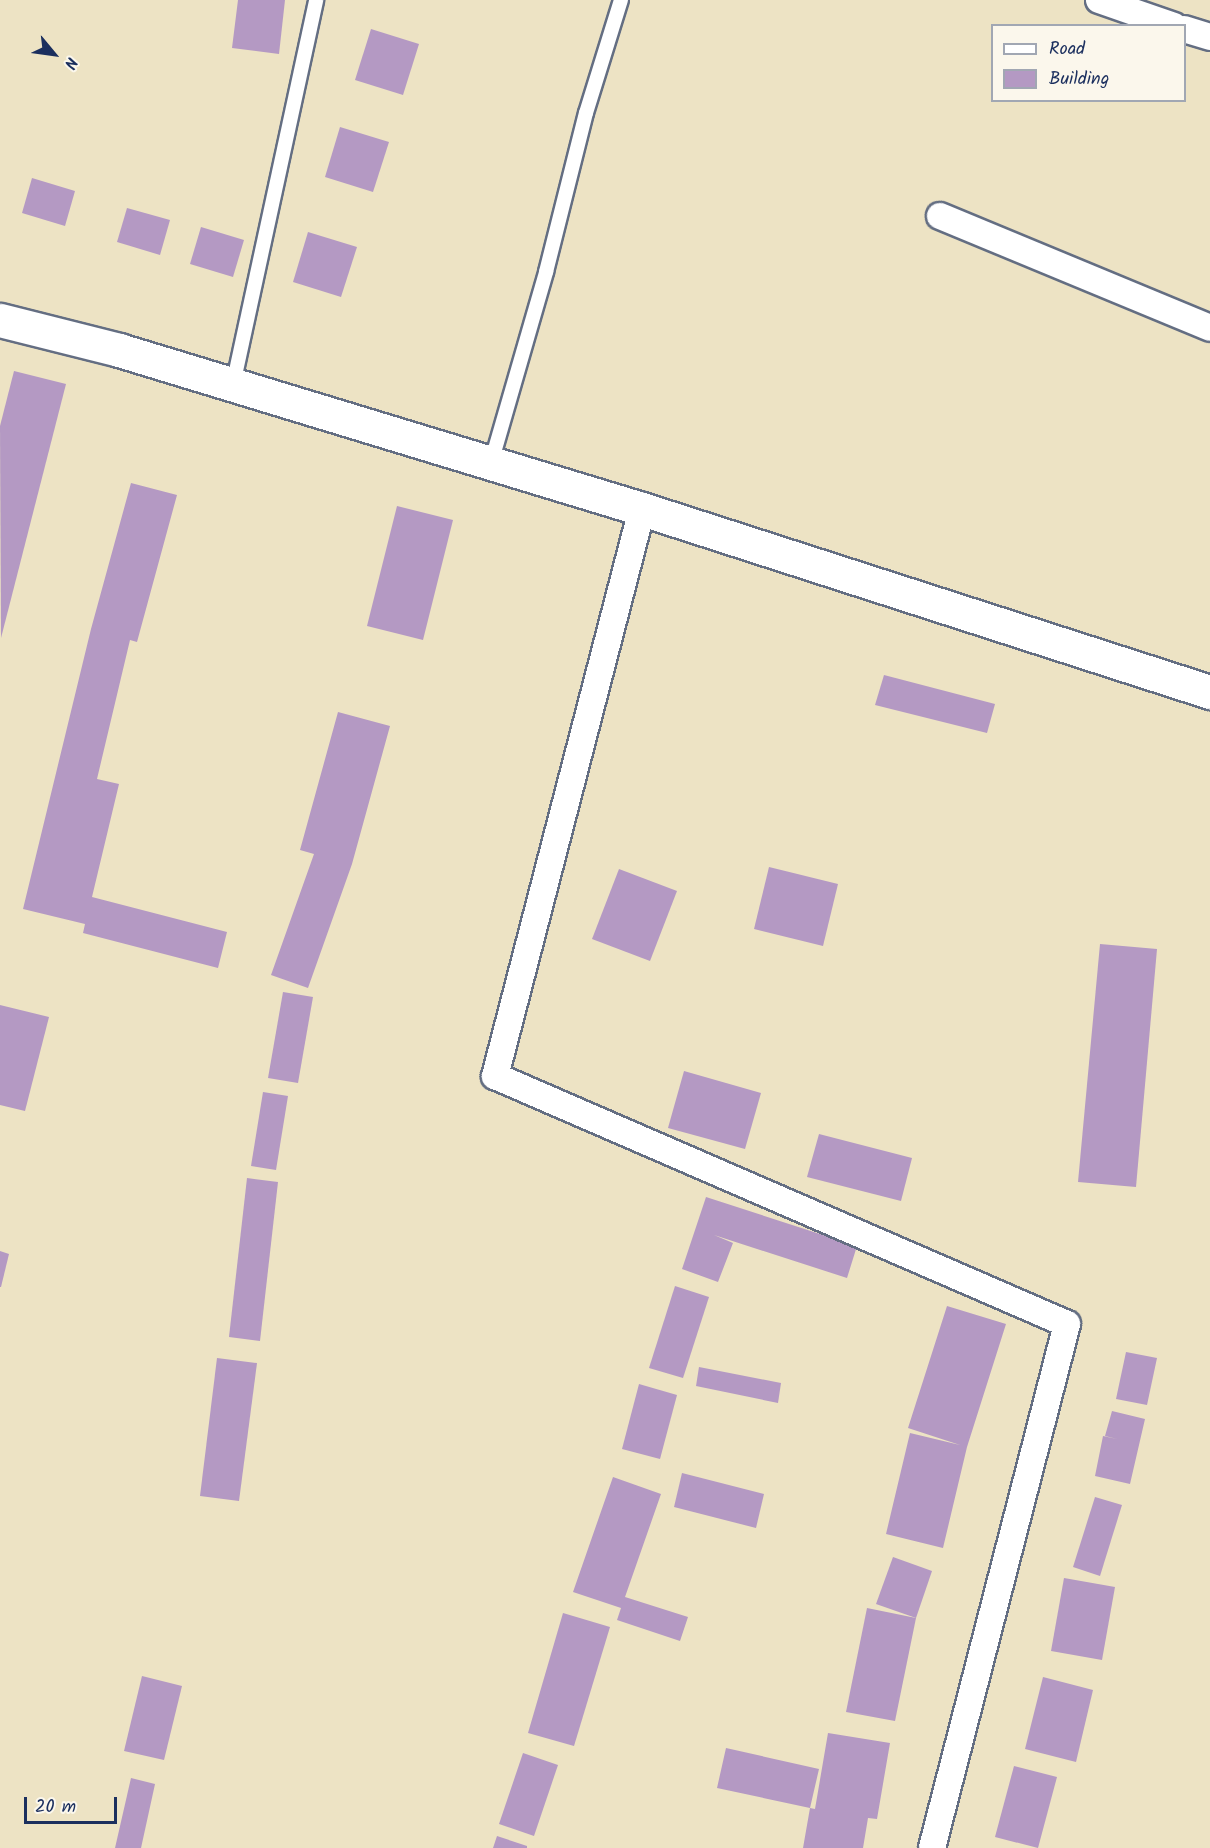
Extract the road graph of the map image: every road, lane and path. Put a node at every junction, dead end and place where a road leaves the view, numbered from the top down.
1 (316, 0) edge
2 (621, 0) edge
3 (1099, 0) edge
4 (1168, 24) edge
5 (1186, 29) edge
6 (1210, 37) edge
7 (940, 216) dead end
8 (0, 320) edge
9 (1210, 328) edge
10 (233, 385) junction
11 (490, 463) junction
12 (642, 509) junction
13 (1210, 692) edge
14 (932, 1848) edge

1 - 10 lane
2 - 11 lane
3 - 4 street
5 - 6 street
7 - 9 street
8 - 10 street
10 - 11 street
11 - 12 street
12 - 13 street
12 - 14 street

